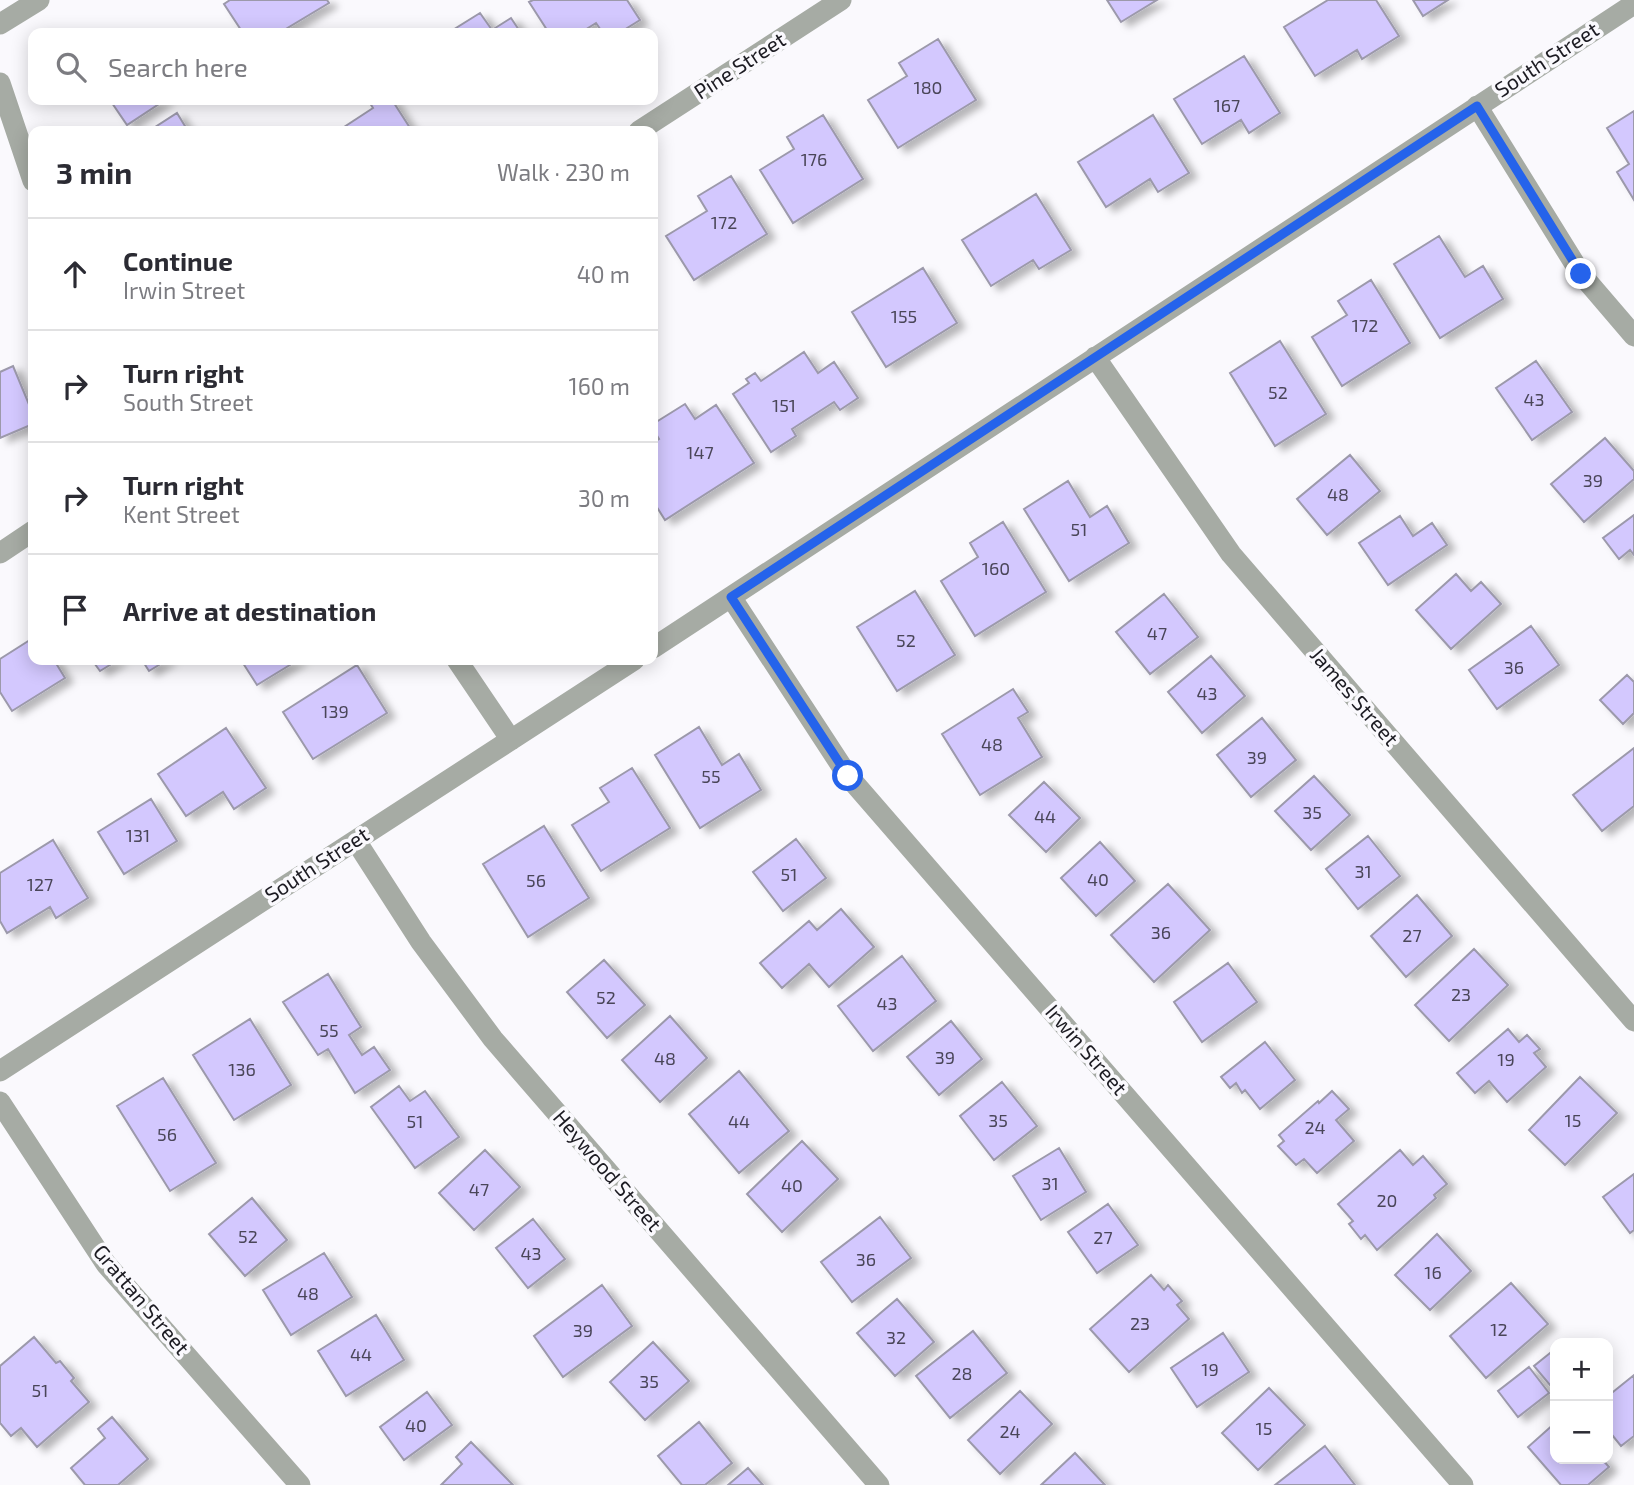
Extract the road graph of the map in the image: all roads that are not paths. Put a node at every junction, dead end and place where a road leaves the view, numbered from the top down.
1 (39, 0) edge
2 (841, 0) edge
3 (1634, 4) edge
4 (0, 24) edge
5 (0, 83) edge
6 (1477, 106) junction
7 (647, 126) edge
8 (28, 166) edge
9 (1634, 336) edge
10 (1095, 357) junction
11 (28, 534) edge
12 (0, 552) edge
13 (731, 597) junction
14 (658, 645) edge
15 (460, 665) edge
16 (626, 665) edge
17 (511, 740) junction
18 (356, 841) junction
19 (1634, 1021) edge
20 (0, 1071) edge
21 (0, 1102) edge
22 (300, 1485) edge
23 (879, 1485) edge
24 (1463, 1485) edge

1 - 4 street
2 - 7 street, Pine Street
3 - 6 street, South Street
5 - 8 street
6 - 9 street
6 - 10 street, South Street
10 - 13 street, South Street
10 - 19 street, James Street
11 - 12 street
13 - 14 street, South Street
13 - 24 street, Irwin Street
15 - 17 street
16 - 17 street, South Street
17 - 18 street, South Street
18 - 20 street, South Street
18 - 23 street, Heywood Street
21 - 22 street, Grattan Street

